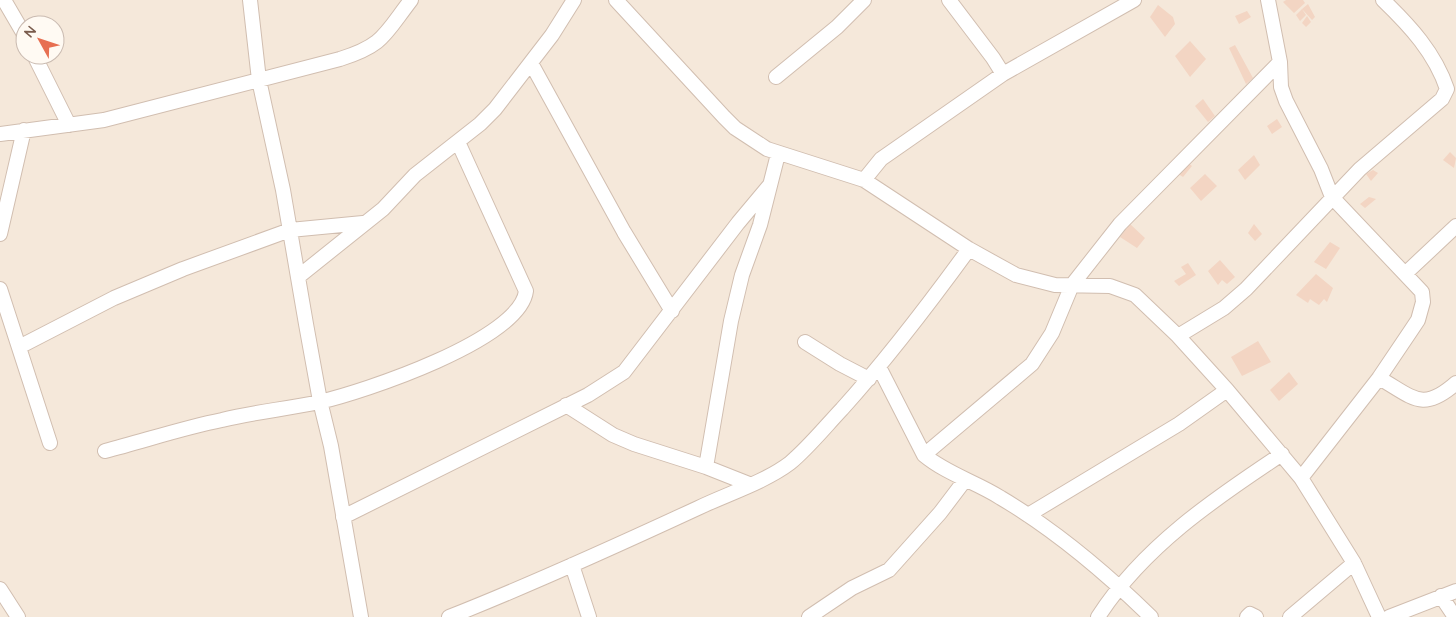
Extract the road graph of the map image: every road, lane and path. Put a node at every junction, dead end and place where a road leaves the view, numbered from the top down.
1 (4, 0) edge
2 (250, 0) edge
3 (411, 0) edge
4 (574, 0) edge
5 (616, 0) edge
6 (864, 0) edge
7 (949, 0) edge
8 (1134, 0) edge
9 (1268, 0) edge
10 (1383, 0) edge
11 (15, 19) edge
12 (1280, 62) junction
13 (531, 63) junction
14 (39, 65) edge
15 (1003, 74) junction
16 (776, 77) dead end
17 (259, 80) junction
18 (68, 125) junction
19 (24, 130) junction
20 (0, 134) edge
21 (458, 142) junction
22 (778, 154) junction
23 (864, 180) junction
24 (769, 186) junction
25 (1332, 197) junction
26 (366, 222) junction
27 (1456, 226) edge
28 (290, 230) junction
29 (0, 234) edge
30 (969, 249) junction
31 (1406, 273) junction
32 (298, 277) junction
33 (1072, 285) junction
34 (0, 289) edge
35 (672, 311) junction
36 (1178, 336) junction
37 (805, 342) dead end
38 (20, 347) junction
39 (879, 367) junction
40 (869, 378) junction
41 (1379, 378) junction
42 (1456, 383) edge
43 (1227, 390) junction
44 (320, 402) junction
45 (566, 405) junction
46 (50, 443) dead end
47 (105, 452) dead end
48 (1282, 454) junction
49 (924, 455) junction
50 (706, 467) junction
51 (1301, 478) junction
52 (965, 480) junction
53 (749, 484) junction
54 (1028, 515) junction
55 (343, 517) junction
56 (1354, 563) junction
57 (572, 565) junction
58 (1120, 587) junction
59 (0, 589) edge
60 (1456, 591) edge
61 (1441, 596) junction
62 (18, 617) edge
63 (361, 617) edge
64 (449, 617) edge
65 (589, 617) edge
66 (809, 617) edge
67 (1098, 617) edge
68 (1151, 617) edge
69 (1247, 617) edge
70 (1256, 617) edge
71 (1290, 617) edge
72 (1379, 617) edge
73 (1389, 617) edge
74 (1455, 617) edge

1 - 11 street
2 - 17 street
3 - 17 street
4 - 13 street
5 - 22 street
6 - 16 street
7 - 15 street
8 - 15 street
9 - 12 street
10 - 25 street
12 - 25 street
12 - 33 street
13 - 21 street
13 - 35 street
14 - 18 street
15 - 23 street
17 - 18 street
17 - 28 street
18 - 19 street
19 - 20 street
19 - 29 street
21 - 26 street
21 - 44 street
22 - 23 street
22 - 24 street
23 - 30 street
24 - 35 street
24 - 50 street
25 - 31 street
25 - 36 street
26 - 28 street
26 - 32 street
27 - 31 street
28 - 32 street
28 - 38 street
30 - 33 street
30 - 39 street
31 - 41 street
32 - 44 street
33 - 36 street
33 - 49 street
34 - 38 street
35 - 45 street
36 - 43 street
37 - 40 street
38 - 46 street
39 - 40 street
39 - 49 street
40 - 53 street
41 - 42 street
41 - 51 street
43 - 48 street
43 - 54 street
44 - 47 street
44 - 55 street
45 - 50 street
45 - 55 street
48 - 51 street
48 - 58 street
49 - 52 street
50 - 53 street
51 - 56 street
52 - 54 street
52 - 66 street
53 - 57 street
54 - 58 street
55 - 63 street
56 - 71 street
56 - 72 street
57 - 64 street
57 - 65 street
58 - 67 street
58 - 68 street
59 - 62 street
60 - 61 street
61 - 73 street
61 - 74 street
69 - 70 street

